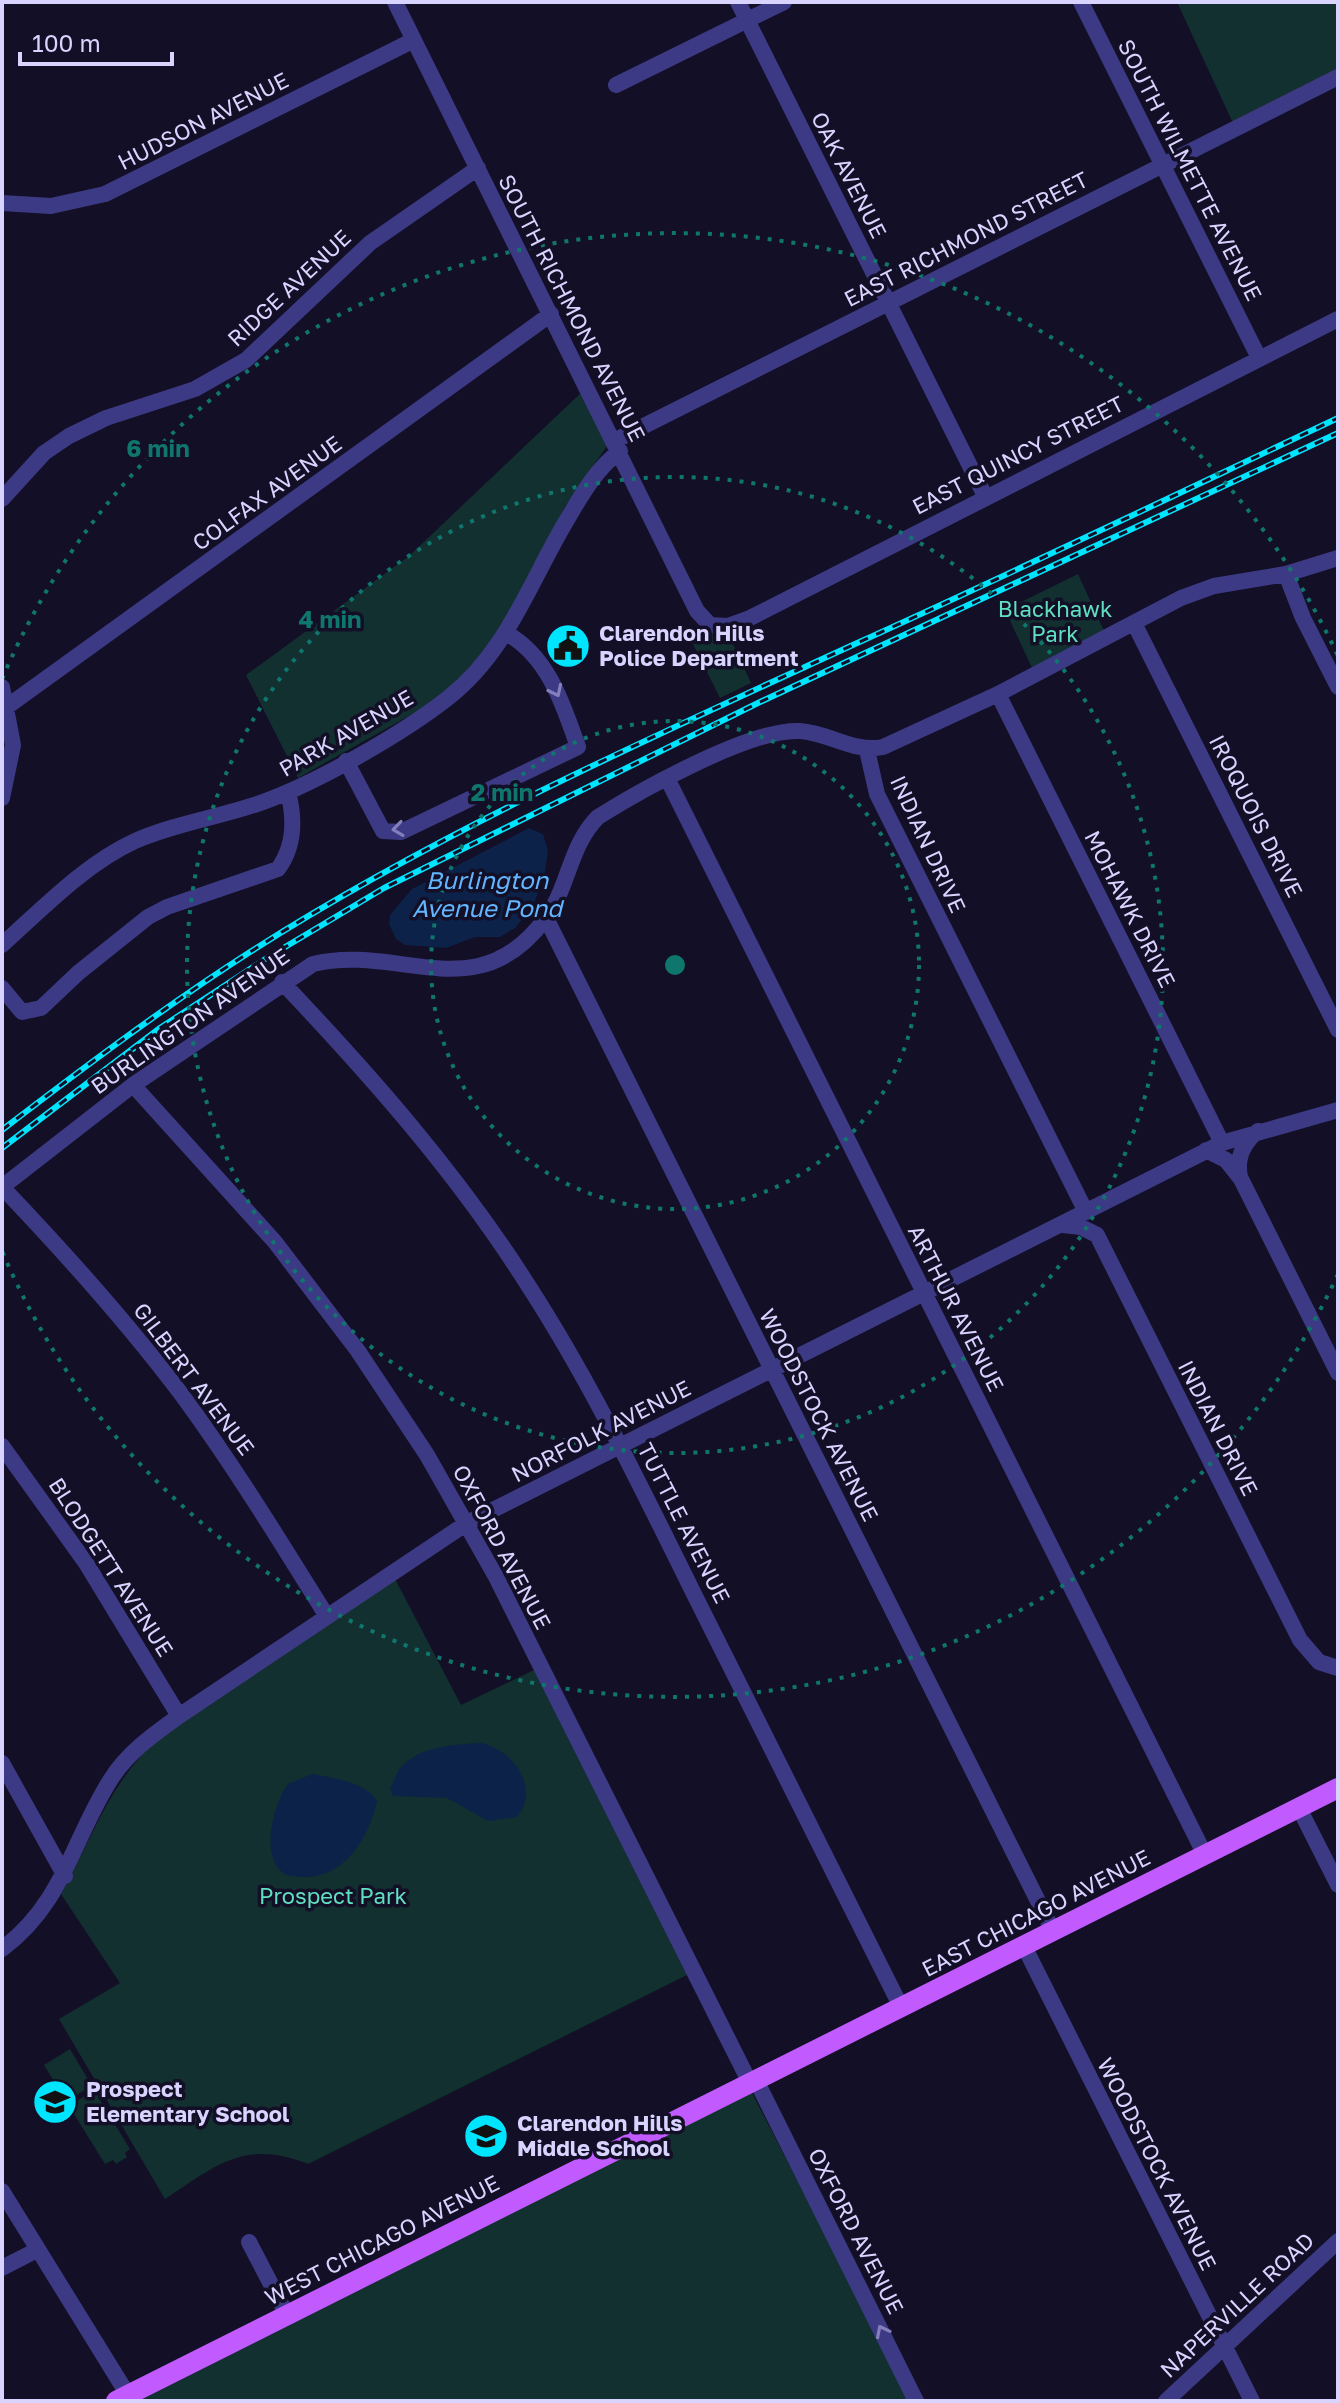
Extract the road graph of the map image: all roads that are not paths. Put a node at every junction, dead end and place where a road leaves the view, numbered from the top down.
1 (395, 2) edge
2 (738, 2) edge
3 (784, 2) edge
4 (1081, 2) edge
5 (747, 21) junction
6 (414, 40) junction
7 (1338, 77) edge
8 (616, 85) dead end
9 (1162, 165) junction
10 (478, 168) junction
11 (2, 203) edge
12 (888, 302) junction
13 (551, 314) junction
14 (1338, 319) edge
15 (1259, 358) junction
16 (617, 446) junction
17 (985, 496) junction
18 (2, 499) edge
19 (1338, 558) edge
20 (1286, 574) junction
21 (1134, 623) junction
22 (716, 627) joint
23 (506, 633) junction
24 (2, 687) edge
25 (1338, 687) edge
26 (998, 694) junction
27 (8, 706) junction
28 (867, 750) junction
29 (346, 761) junction
30 (668, 780) junction
31 (288, 792) junction
32 (2, 798) edge
33 (546, 918) junction
34 (2, 945) edge
35 (282, 982) junction
36 (2, 988) edge
37 (1338, 1030) edge
38 (133, 1085) junction
39 (1338, 1110) edge
40 (1258, 1131) junction
41 (1222, 1143) junction
42 (1206, 1150) junction
43 (1241, 1179) junction
44 (2, 1187) edge
45 (1103, 1203) junction
46 (1086, 1212) junction
47 (1061, 1225) junction
48 (1097, 1235) junction
49 (925, 1293) junction
50 (772, 1369) junction
51 (1338, 1373) edge
52 (2, 1446) edge
53 (620, 1446) junction
54 (467, 1523) junction
55 (326, 1615) junction
56 (1332, 1667) edge
57 (179, 1716) junction
58 (2, 1763) edge
59 (1338, 1788) edge
60 (1299, 1808) junction
61 (1205, 1855) junction
62 (65, 1876) junction
63 (1338, 1885) edge
64 (1053, 1931) junction
65 (1024, 1946) junction
66 (2, 1949) edge
67 (901, 2007) junction
68 (753, 2082) junction
69 (2, 2191) edge
70 (1338, 2241) edge
71 (249, 2242) dead end
72 (37, 2250) junction
73 (2, 2268) edge
74 (287, 2315) junction
75 (1225, 2347) junction
76 (122, 2398) edge
77 (916, 2401) edge
78 (1166, 2401) edge
79 (1252, 2401) edge

1 - 6 street, SOUTH RICHMOND AVENUE
2 - 5 street, OAK AVENUE
3 - 5 street
4 - 9 street, SOUTH WILMETTE AVENUE
5 - 8 street
5 - 12 street, OAK AVENUE
6 - 10 street, SOUTH RICHMOND AVENUE
6 - 11 street, HUDSON AVENUE
7 - 9 street, EAST RICHMOND STREET
9 - 12 street, EAST RICHMOND STREET
9 - 15 street, SOUTH WILMETTE AVENUE
10 - 13 street, SOUTH RICHMOND AVENUE
10 - 18 street, RIDGE AVENUE
12 - 16 street, EAST RICHMOND STREET
12 - 17 street, OAK AVENUE
13 - 16 street, SOUTH RICHMOND AVENUE
13 - 27 street, COLFAX AVENUE
14 - 15 street, EAST QUINCY STREET
15 - 17 street, EAST QUINCY STREET
16 - 22 street, SOUTH RICHMOND AVENUE
16 - 23 street, PARK AVENUE
17 - 22 street, EAST QUINCY STREET
19 - 20 street
20 - 21 street
20 - 25 street
21 - 26 street
21 - 37 street, IROQUOIS DRIVE
23 - 29 street, PARK AVENUE
23 -> 29 street
24 - 27 street
26 - 28 street
26 - 41 street, MOHAWK DRIVE
27 - 32 street
28 - 30 street, BURLINGTON AVENUE
28 - 46 street, INDIAN DRIVE
29 - 31 street, PARK AVENUE
30 - 33 street, BURLINGTON AVENUE
30 - 49 street, ARTHUR AVENUE
31 - 34 street, PARK AVENUE
31 - 36 street
33 - 35 street, BURLINGTON AVENUE
33 - 50 street, WOODSTOCK AVENUE
35 - 38 street, BURLINGTON AVENUE
35 - 53 street, TUTTLE AVENUE
38 - 44 street, BURLINGTON AVENUE
38 - 54 street, OXFORD AVENUE
39 - 40 street, NORFOLK AVENUE
40 - 41 street, NORFOLK AVENUE
40 - 43 street
41 - 42 street, NORFOLK AVENUE
42 - 43 street
42 - 45 street, NORFOLK AVENUE
43 - 51 street
44 - 55 street, GILBERT AVENUE
45 - 46 street, NORFOLK AVENUE
45 - 48 street
46 - 47 street, NORFOLK AVENUE
47 - 48 street
47 - 49 street, NORFOLK AVENUE
48 - 56 street, INDIAN DRIVE
49 - 50 street, NORFOLK AVENUE
49 - 61 street, ARTHUR AVENUE
50 - 53 street, NORFOLK AVENUE
50 - 64 street, WOODSTOCK AVENUE
52 - 57 street, BLODGETT AVENUE
53 - 54 street, NORFOLK AVENUE
53 - 67 street, TUTTLE AVENUE
54 - 55 street, NORFOLK AVENUE
54 - 68 street, OXFORD AVENUE
55 - 57 street, NORFOLK AVENUE
57 - 62 street, NORFOLK AVENUE
58 - 62 street
59 - 60 main road, EAST CHICAGO AVENUE
60 - 61 main road, EAST CHICAGO AVENUE
60 - 63 street
61 - 64 main road, EAST CHICAGO AVENUE
62 - 66 street, NORFOLK AVENUE
64 - 65 main road, EAST CHICAGO AVENUE
65 - 67 main road, EAST CHICAGO AVENUE
65 - 75 street, WOODSTOCK AVENUE
67 - 68 main road, EAST CHICAGO AVENUE
68 - 74 main road, WEST CHICAGO AVENUE
77 -> 68 street, OXFORD AVENUE
69 - 72 street
70 - 75 street, NAPERVILLE ROAD
71 - 74 street
72 - 73 street
72 - 76 street
74 - 76 main road, WEST CHICAGO AVENUE
75 - 78 street, NAPERVILLE ROAD
75 - 79 street, WOODSTOCK AVENUE

